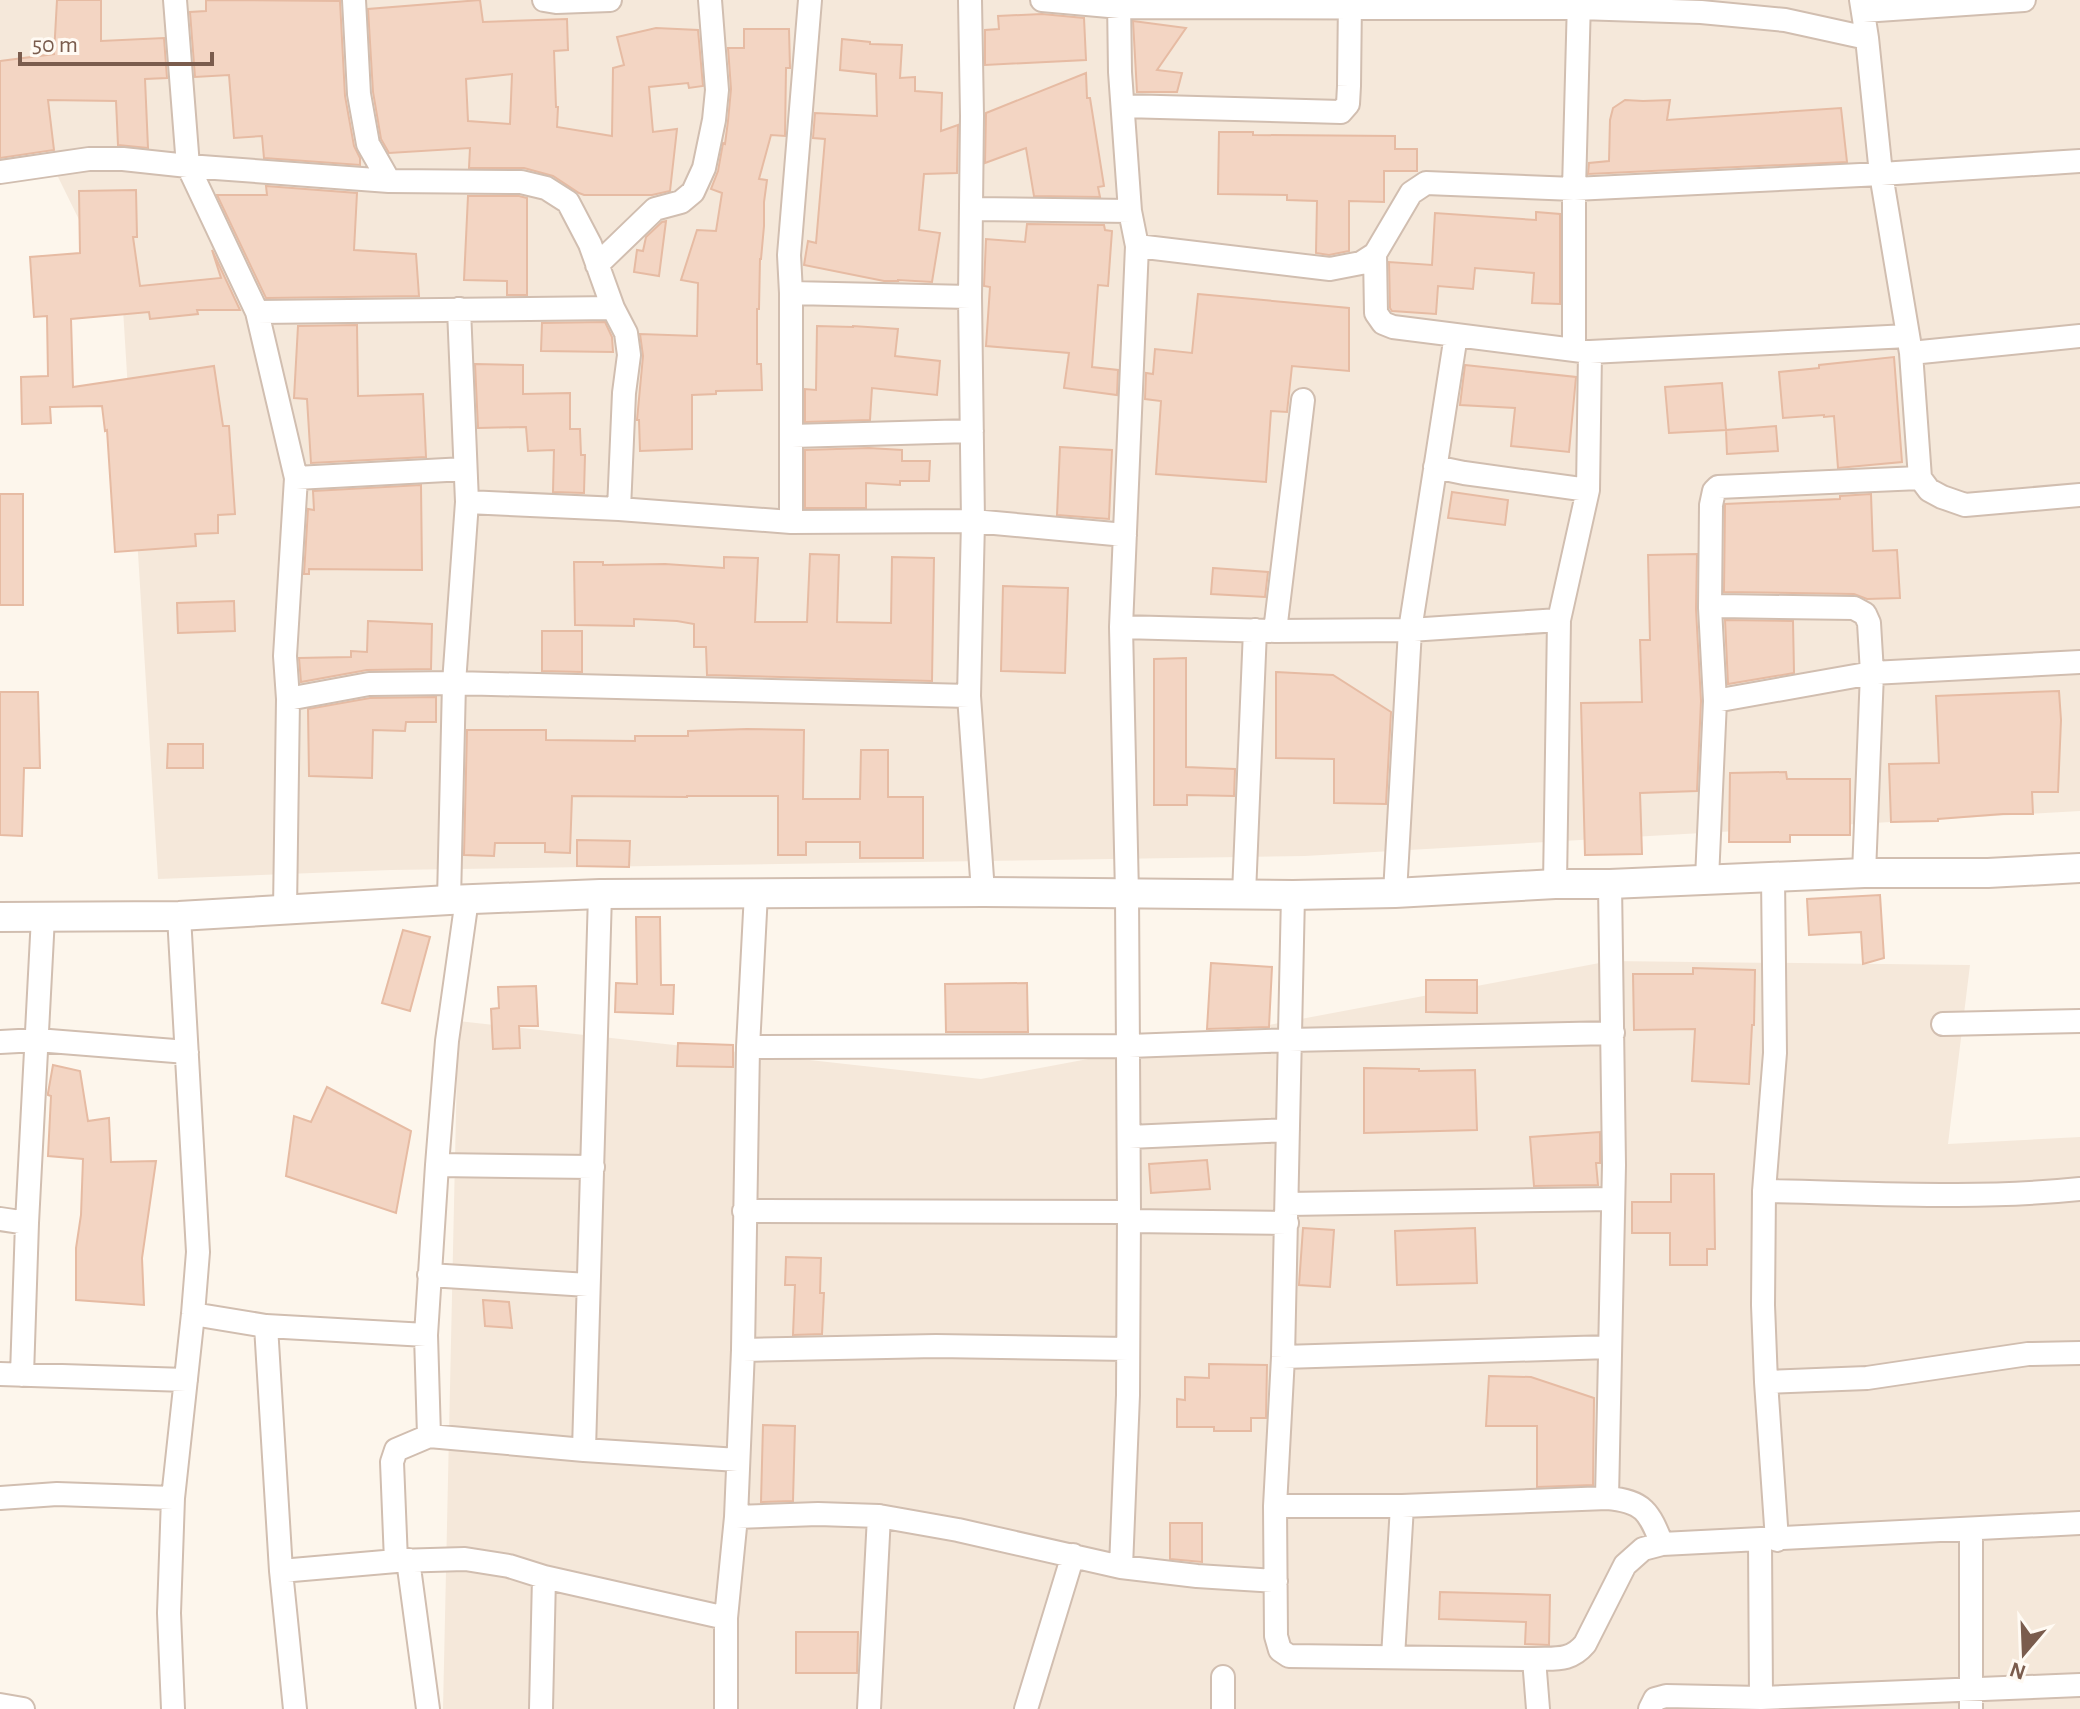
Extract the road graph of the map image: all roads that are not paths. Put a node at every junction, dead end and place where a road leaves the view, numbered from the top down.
1 (175, 0) edge
2 (354, 0) edge
3 (544, 0) edge
4 (610, 0) edge
5 (710, 0) edge
6 (810, 0) edge
7 (970, 0) edge
8 (1042, 0) edge
9 (2024, 0) edge
10 (1120, 4) edge
11 (1350, 4) edge
12 (1579, 4) edge
13 (1862, 5) edge
14 (1867, 38) junction
15 (1123, 106) junction
16 (2080, 161) edge
17 (188, 166) junction
18 (0, 172) edge
19 (1881, 174) junction
20 (389, 181) junction
21 (1574, 189) junction
22 (971, 209) junction
23 (1130, 211) junction
24 (1137, 246) junction
25 (1375, 254) junction
26 (597, 265) junction
27 (791, 293) junction
28 (970, 297) junction
29 (613, 308) junction
30 (459, 309) junction
31 (257, 312) junction
32 (1456, 335) junction
33 (2080, 336) edge
34 (1910, 344) junction
35 (1582, 351) junction
36 (1303, 400) dead end
37 (972, 431) junction
38 (792, 436) junction
39 (1435, 467) junction
40 (465, 469) junction
41 (296, 478) junction
42 (1920, 478) junction
43 (1588, 490) junction
44 (2080, 495) edge
45 (467, 502) junction
46 (619, 509) junction
47 (973, 521) junction
48 (791, 522) junction
49 (1125, 535) junction
50 (1710, 608) junction
51 (1559, 620) junction
52 (1121, 627) junction
53 (1265, 630) junction
54 (1410, 630) junction
55 (2080, 662) edge
56 (1872, 673) junction
57 (454, 683) junction
58 (969, 696) junction
59 (288, 699) junction
60 (1715, 701) junction
61 (2080, 868) edge
62 (1864, 873) junction
63 (1773, 877) junction
64 (1707, 879) junction
65 (1555, 884) junction
66 (1610, 884) junction
67 (983, 892) junction
68 (756, 893) junction
69 (1395, 893) junction
70 (600, 894) junction
71 (1127, 894) junction
72 (1244, 894) junction
73 (1293, 895) junction
74 (458, 900) junction
75 (285, 910) junction
76 (179, 916) junction
77 (0, 917) edge
78 (43, 917) junction
79 (2080, 1021) edge
80 (1943, 1024) dead end
81 (1613, 1033) junction
82 (37, 1040) junction
83 (1289, 1040) junction
84 (0, 1042) edge
85 (1129, 1046) junction
86 (748, 1047) junction
87 (187, 1052) junction
88 (1288, 1130) junction
89 (1129, 1137) junction
90 (437, 1165) junction
91 (593, 1167) junction
92 (2080, 1189) edge
93 (1764, 1191) junction
94 (1613, 1199) junction
95 (744, 1211) junction
96 (1287, 1214) junction
97 (1129, 1217) junction
98 (0, 1219) edge
99 (27, 1223) junction
100 (429, 1275) junction
101 (588, 1285) junction
102 (193, 1314) junction
103 (266, 1326) junction
104 (426, 1335) junction
105 (1610, 1347) junction
106 (1128, 1349) junction
107 (743, 1350) junction
108 (2080, 1353) edge
109 (1283, 1357) junction
110 (11, 1374) edge
111 (186, 1380) junction
112 (1766, 1382) junction
113 (429, 1436) junction
114 (584, 1450) junction
115 (738, 1460) junction
116 (0, 1498) edge
117 (173, 1498) junction
118 (1607, 1498) junction
119 (1275, 1506) junction
120 (1402, 1506) junction
121 (879, 1516) junction
122 (736, 1517) junction
123 (2080, 1523) edge
124 (1971, 1529) junction
125 (1769, 1540) junction
126 (1662, 1544) junction
127 (1073, 1555) junction
128 (402, 1560) junction
129 (1121, 1567) junction
130 (281, 1571) junction
131 (544, 1577) junction
132 (1276, 1581) junction
133 (726, 1618) junction
134 (1393, 1657) junction
135 (1534, 1659) junction
136 (1223, 1677) dead end
137 (2080, 1685) edge
138 (1761, 1698) junction
139 (1972, 1699) edge
140 (0, 1705) edge
141 (23, 1709) edge
142 (173, 1709) edge
143 (295, 1709) edge
144 (428, 1709) edge
145 (541, 1709) edge
146 (726, 1709) edge
147 (869, 1709) edge
148 (1026, 1709) edge
149 (1223, 1709) edge
150 (1538, 1709) edge
151 (1650, 1709) edge

1 - 17 street
2 - 20 street
3 - 4 street
5 - 26 street
6 - 27 street
7 - 22 street
8 - 10 street
9 - 13 street
10 - 11 street
10 - 15 street
11 - 12 street
11 - 15 street
12 - 14 street
12 - 21 street
13 - 14 street
14 - 19 street
15 - 23 street
16 - 19 street
17 - 18 street
17 - 20 street
17 - 31 street
19 - 21 street
19 - 34 street
20 - 26 street
21 - 25 street
21 - 35 street
22 - 23 street
22 - 28 street
23 - 24 street
24 - 25 street
24 - 49 street
25 - 32 street
26 - 29 street
27 - 28 street
27 - 38 street
28 - 37 street
29 - 30 street
29 - 46 street
30 - 31 street
30 - 40 street
31 - 41 street
32 - 35 street
32 - 39 street
33 - 34 street
34 - 35 street
34 - 42 street
35 - 43 street
36 - 53 street
37 - 38 street
37 - 47 street
38 - 48 street
39 - 43 street
39 - 54 street
40 - 41 street
40 - 45 street
41 - 59 street
42 - 44 street
42 - 50 street
43 - 51 street
45 - 46 street
45 - 57 street
46 - 48 street
47 - 48 street
47 - 49 street
47 - 58 street
49 - 52 street
50 - 56 street
50 - 60 street
51 - 54 street
51 - 65 street
52 - 53 street
52 - 71 street
53 - 54 street
53 - 72 street
54 - 69 street
55 - 56 street
56 - 60 street
56 - 62 street
57 - 58 street
57 - 59 street
57 - 74 street
58 - 67 street
59 - 75 street
60 - 64 street
61 - 62 street
62 - 63 street
63 - 64 street
63 - 93 street
64 - 66 street
65 - 66 street
65 - 69 street
66 - 81 street
67 - 68 street
67 - 71 street
68 - 70 street
68 - 86 street
69 - 73 street
70 - 74 street
70 - 91 street
71 - 72 street
71 - 85 street
72 - 73 street
73 - 83 street
74 - 75 street
74 - 90 street
75 - 76 street
76 - 78 street
76 - 87 street
77 - 78 street
78 - 82 street
79 - 80 street
81 - 83 street
81 - 94 street
82 - 84 street
82 - 87 street
82 - 99 street
83 - 85 street
83 - 88 street
85 - 86 street
85 - 89 street
86 - 95 street
87 - 102 street
88 - 89 street
88 - 96 street
89 - 97 street
90 - 91 street
90 - 100 street
91 - 101 street
92 - 93 street
93 - 112 street
94 - 96 street
94 - 105 street
95 - 97 street
95 - 107 street
96 - 97 street
96 - 109 street
97 - 106 street
98 - 99 street
99 - 110 street
100 - 101 street
100 - 104 street
101 - 114 street
102 - 103 street
102 - 111 street
103 - 104 street
103 - 130 street
104 - 113 street
105 - 109 street
105 - 118 street
106 - 107 street
106 - 129 street
107 - 115 street
108 - 112 street
109 - 119 street
110 - 111 street
111 - 117 street
112 - 125 street
113 - 114 street
113 - 128 street
114 - 115 street
115 - 122 street
116 - 117 street
117 - 142 street
118 - 120 street
118 - 126 street
119 - 120 street
119 - 132 street
120 - 134 street
121 - 122 street
121 - 127 street
121 - 147 street
122 - 133 street
123 - 124 street
124 - 125 street
124 - 139 street
125 - 126 street
125 - 138 street
126 - 135 street
127 - 129 street
127 - 148 street
128 - 130 street
128 - 131 street
128 - 144 street
129 - 132 street
130 - 143 street
131 - 133 street
131 - 145 street
132 - 134 street
133 - 146 street
134 - 135 street
135 - 150 street
136 - 149 street
137 - 139 street
138 - 139 street
138 - 151 street
140 - 141 street

